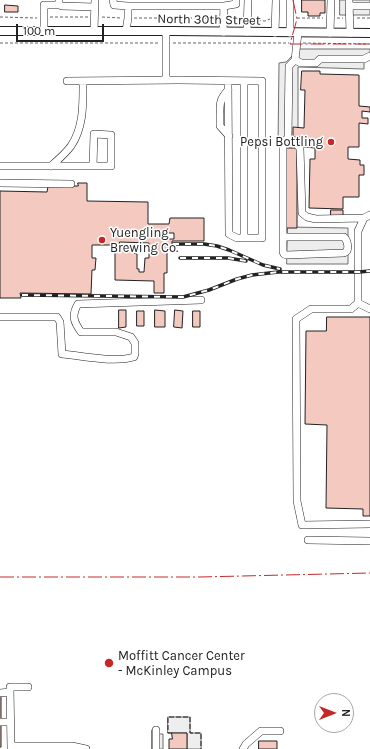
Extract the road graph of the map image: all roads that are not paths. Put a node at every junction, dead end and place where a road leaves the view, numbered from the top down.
1 (113, 0) edge
2 (236, 0) edge
3 (248, 0) edge
4 (276, 0) edge
5 (290, 0) edge
6 (331, 0) edge
7 (59, 2) edge
8 (349, 3) edge
9 (95, 4) edge
10 (128, 6) junction
11 (224, 6) junction
12 (370, 6) edge
13 (0, 31) edge
14 (44, 31) junction
15 (94, 31) junction
16 (126, 31) junction
17 (166, 31) junction
18 (223, 32) junction
19 (247, 32) junction
20 (275, 32) junction
21 (294, 33) junction
22 (330, 33) junction
23 (370, 33) edge
24 (350, 34) junction
25 (370, 56) edge
26 (295, 60) junction
27 (67, 80) dead end
28 (166, 80) junction
29 (228, 80) junction
30 (83, 81) junction
31 (244, 81) junction
32 (228, 90) junction
33 (229, 136) junction
34 (288, 138) junction
35 (0, 166) edge
36 (51, 166) junction
37 (93, 166) junction
38 (0, 183) edge
39 (71, 184) dead end
40 (367, 217) edge
41 (283, 237) junction
42 (244, 238) junction
43 (201, 300) dead end
44 (358, 303) junction
45 (370, 309) edge
46 (0, 317) edge
47 (370, 524) edge
48 (308, 540) dead end
49 (370, 540) edge
50 (28, 687) dead end
51 (0, 692) edge
52 (10, 692) junction
53 (1, 722) dead end
54 (11, 722) junction
55 (156, 730) dead end
56 (280, 731) dead end
57 (11, 747) edge
58 (47, 747) edge
59 (86, 749) edge
60 (156, 749) edge
61 (243, 749) edge

1 - 10 street
2 - 11 street
3 - 19 street
4 - 20 street
5 - 21 street
6 - 22 street
7 - 9 street
7 - 14 street
8 - 12 street
8 - 24 street
9 - 15 street
10 - 11 street
10 - 16 street
11 - 18 street
13 - 14 main road, North 30th Street
14 - 15 main road, North 30th Street
15 - 16 main road, North 30th Street
16 - 17 main road, North 30th Street
17 - 18 main road, North 30th Street
17 - 28 street
18 - 19 main road, North 30th Street
19 - 20 main road, North 30th Street
20 - 21 main road, North 30th Street
21 - 22 main road, North 30th Street
21 - 26 street
22 - 24 main road, North 30th Street
23 - 24 main road, North 30th Street
25 - 26 street
26 - 34 street
27 - 30 street
28 - 29 street
28 - 30 street
29 - 31 street
29 - 32 street
30 - 36 street
31 - 42 street
31 - 42 street
32 - 33 street
32 - 33 street
33 - 42 street
34 - 40 street
34 - 41 street
35 - 36 street
36 - 37 street
37 - 37 street
38 - 39 street
40 - 44 street
41 - 41 street
43 - 46 street
44 - 45 street
44 - 47 street
48 - 49 street
50 - 52 street
51 - 52 street
52 - 54 street
53 - 54 street
54 - 57 street
55 - 60 street
56 - 61 street
57 - 58 street
58 - 59 street

